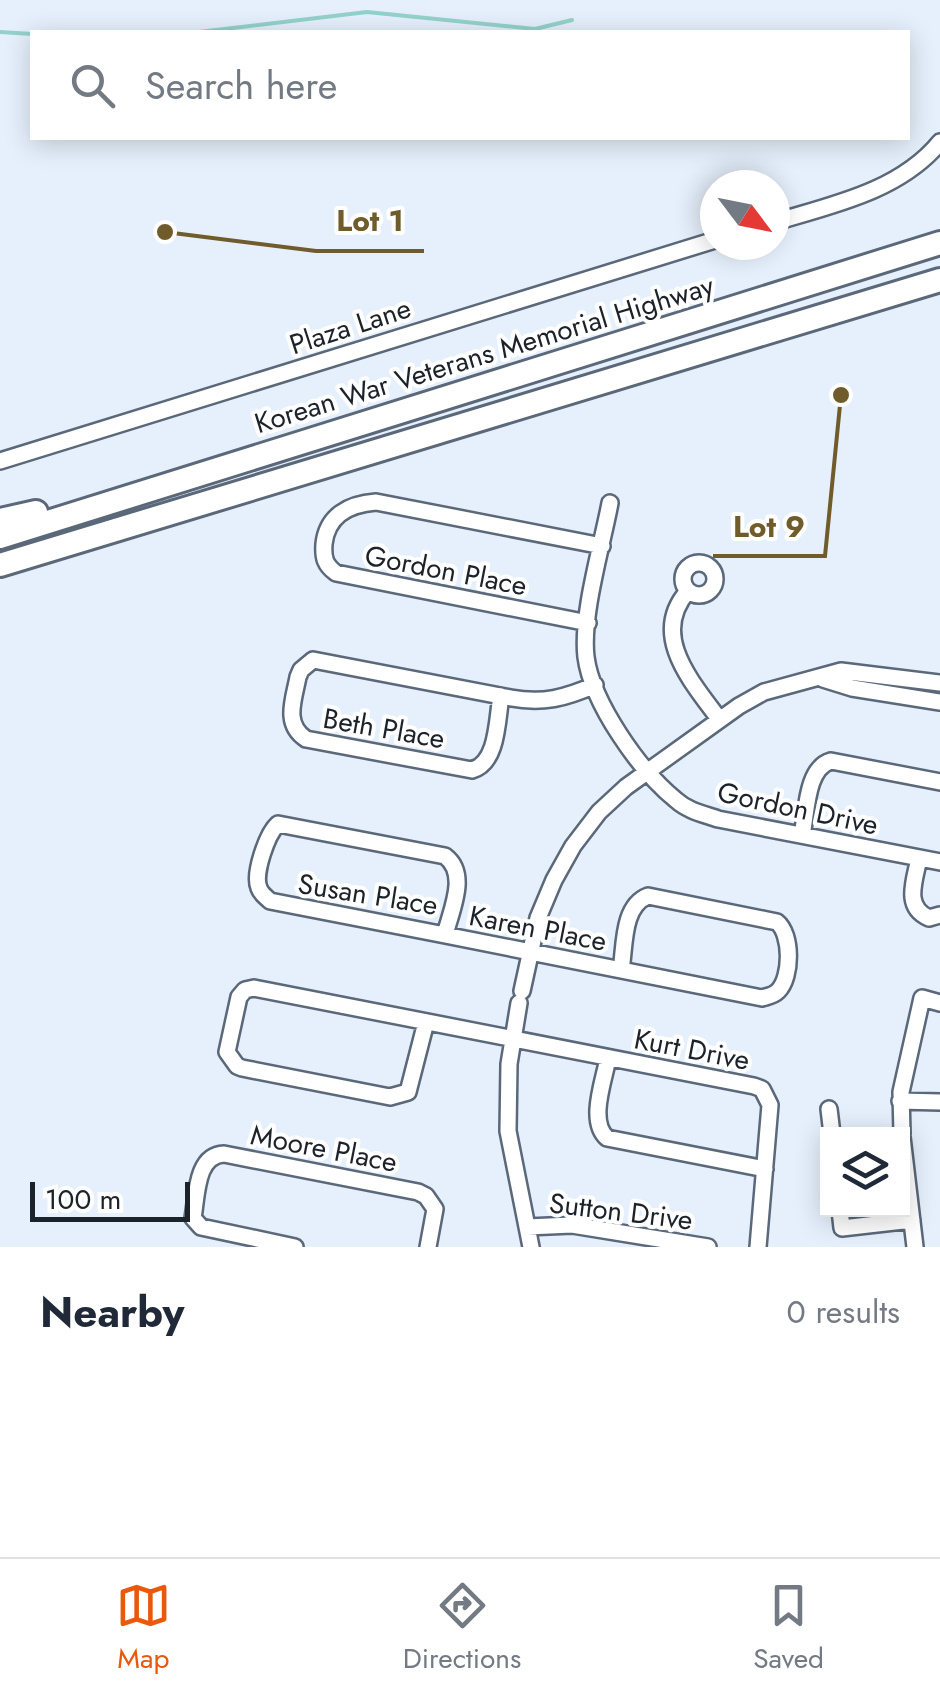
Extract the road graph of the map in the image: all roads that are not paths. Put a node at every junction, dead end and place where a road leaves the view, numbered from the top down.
1 (940, 142) edge
2 (790, 217) edge
3 (940, 243) edge
4 (700, 245) edge
5 (940, 280) edge
6 (0, 461) edge
7 (610, 503) dead end
8 (104, 505) junction
9 (0, 520) edge
10 (150, 522) junction
11 (0, 537) edge
12 (602, 546) junction
13 (0, 565) edge
14 (0, 579) edge
15 (688, 592) dead end
16 (588, 623) junction
17 (823, 678) junction
18 (913, 678) junction
19 (940, 683) edge
20 (595, 685) junction
21 (501, 696) junction
22 (915, 697) junction
23 (940, 702) edge
24 (720, 719) junction
25 (646, 772) junction
26 (940, 782) edge
27 (802, 835) junction
28 (920, 858) junction
29 (940, 862) edge
30 (940, 915) edge
31 (445, 935) junction
32 (530, 952) junction
33 (621, 970) junction
34 (940, 1002) edge
35 (426, 1022) junction
36 (513, 1040) junction
37 (608, 1058) junction
38 (900, 1100) junction
39 (940, 1102) edge
40 (830, 1108) dead end
41 (831, 1127) edge
42 (902, 1127) edge
43 (765, 1169) junction
44 (910, 1203) edge
45 (841, 1217) edge
46 (912, 1220) junction
47 (527, 1227) junction
48 (632, 1240) edge
49 (295, 1247) edge
50 (428, 1247) edge
51 (531, 1247) edge
52 (708, 1247) edge
53 (758, 1247) edge
54 (915, 1247) edge

1 - 2 street
3 - 8 highway, Korean War Veterans Memorial Highway
4 - 6 street, Plaza Lane
5 - 10 highway
7 - 12 street, Gordon Drive
8 - 9 highway, Korean War Veterans Memorial Highway
8 - 11 highway, Korean War Veterans Memorial Highway
10 - 13 highway
10 - 14 highway
12 - 16 street, Gordon Drive
12 - 16 street, Gordon Place
15 - 24 street
16 - 20 street, Gordon Drive
17 - 18 street
17 - 22 street
17 - 24 street
18 - 19 street
18 - 22 street
20 - 21 street, Beth Place
20 - 25 street, Gordon Drive
21 - 21 street, Beth Place
22 - 23 street
24 - 25 street
25 - 27 street, Gordon Drive
25 - 32 street
26 - 27 street
27 - 28 street, Gordon Drive
28 - 29 street, Gordon Drive
28 - 30 street
31 - 31 street, Susan Place
31 - 32 street, Karen Place
32 - 33 street, Karen Place
32 - 36 street
33 - 33 street, Karen Place
34 - 38 street
35 - 35 street, Kurt Drive
35 - 36 street, Kurt Drive
36 - 37 street, Kurt Drive
36 - 47 street
37 - 43 street, Kurt Drive
37 - 43 street
38 - 39 street
38 - 42 street
40 - 41 street
43 - 53 street, Kurt Drive
44 - 46 street
45 - 46 street
46 - 54 street
47 - 48 street, Sutton Drive
47 - 51 street
48 - 52 street, Sutton Drive
49 - 50 street, Moore Place

